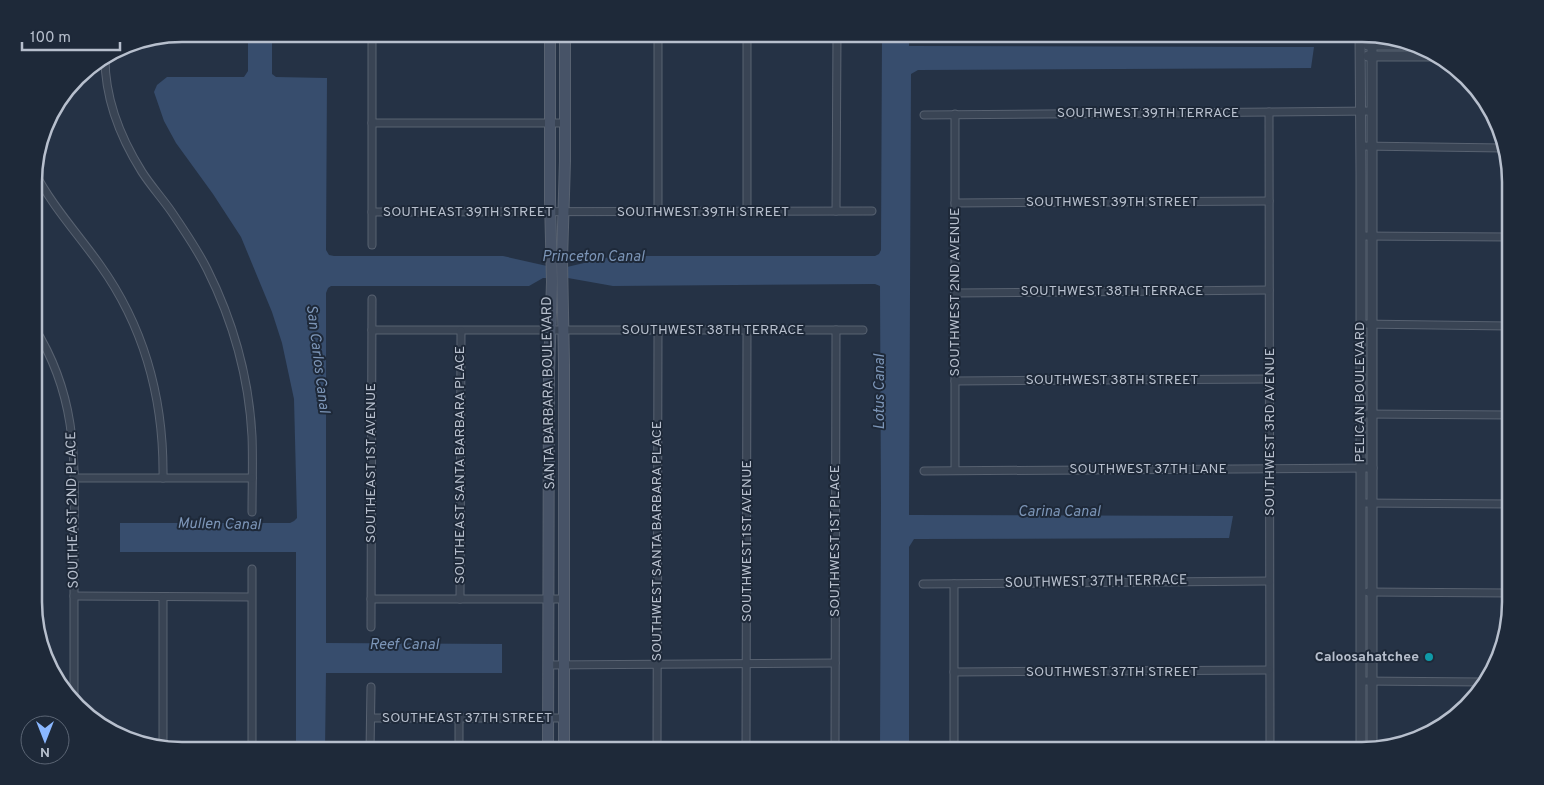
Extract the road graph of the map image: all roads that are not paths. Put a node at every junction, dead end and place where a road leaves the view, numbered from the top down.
1 (372, 42) edge
2 (550, 42) edge
3 (565, 42) edge
4 (658, 42) edge
5 (747, 42) edge
6 (836, 42) edge
7 (1360, 42) edge
8 (1368, 43) edge
9 (1372, 43) edge
10 (1360, 46) junction
11 (1360, 56) junction
12 (1372, 56) junction
13 (1421, 56) edge
14 (106, 65) edge
15 (1360, 111) junction
16 (1372, 111) junction
17 (1269, 112) junction
18 (955, 114) junction
19 (924, 115) dead end
20 (372, 123) junction
21 (550, 123) junction
22 (565, 123) junction
23 (1361, 146) junction
24 (1372, 147) junction
25 (1497, 148) edge
26 (43, 187) edge
27 (1269, 201) junction
28 (955, 203) junction
29 (550, 211) junction
30 (747, 211) junction
31 (836, 211) junction
32 (872, 211) dead end
33 (372, 212) junction
34 (564, 212) junction
35 (658, 212) junction
36 (1361, 236) junction
37 (1372, 236) junction
38 (1502, 236) edge
39 (372, 244) dead end
40 (557, 260) junction
41 (557, 282) junction
42 (1269, 290) junction
43 (955, 293) junction
44 (372, 298) dead end
45 (1360, 324) junction
46 (1372, 324) junction
47 (1502, 326) edge
48 (372, 330) junction
49 (550, 330) junction
50 (564, 330) junction
51 (658, 330) junction
52 (747, 330) junction
53 (836, 330) junction
54 (862, 330) dead end
55 (461, 331) junction
56 (43, 343) edge
57 (1269, 380) junction
58 (955, 381) junction
59 (1361, 414) junction
60 (1373, 414) junction
61 (1502, 415) edge
62 (1270, 468) junction
63 (1360, 468) junction
64 (1372, 468) junction
65 (954, 470) junction
66 (924, 471) dead end
67 (549, 473) junction
68 (564, 473) junction
69 (74, 478) junction
70 (163, 478) junction
71 (252, 478) junction
72 (1361, 503) junction
73 (1372, 503) junction
74 (1502, 504) edge
75 (252, 512) dead end
76 (252, 569) dead end
77 (1270, 581) junction
78 (923, 584) dead end
79 (954, 584) junction
80 (1361, 592) junction
81 (1373, 592) junction
82 (1502, 593) edge
83 (74, 596) junction
84 (252, 597) junction
85 (163, 598) junction
86 (371, 598) junction
87 (460, 598) junction
88 (549, 598) junction
89 (564, 599) junction
90 (371, 627) dead end
91 (835, 663) junction
92 (564, 664) junction
93 (657, 664) junction
94 (746, 664) junction
95 (549, 665) junction
96 (1270, 670) junction
97 (954, 672) junction
98 (1361, 681) junction
99 (1372, 681) junction
100 (1477, 682) edge
101 (371, 687) dead end
102 (74, 691) edge
103 (371, 718) junction
104 (460, 718) junction
105 (548, 718) junction
106 (564, 718) junction
107 (163, 741) edge
108 (252, 742) edge
109 (370, 742) edge
110 (459, 742) edge
111 (548, 742) edge
112 (564, 742) edge
113 (657, 742) edge
114 (746, 742) edge
115 (835, 742) edge
116 (954, 742) edge
117 (1270, 742) edge
118 (1361, 742) edge
119 (1372, 742) edge

1 - 20 street
2 - 21 main road, SANTA BARBARA BOULEVARD
3 - 22 main road, SANTA BARBARA BOULEVARD
4 - 35 street
5 - 30 street
6 - 31 street
7 - 10 street, PELICAN BOULEVARD
8 - 10 street
9 - 12 street, PELICAN BOULEVARD
10 - 11 street, PELICAN BOULEVARD
11 - 12 street
11 - 15 street, PELICAN BOULEVARD
12 - 13 street
12 - 16 street, PELICAN BOULEVARD
14 - 71 street
15 - 16 street, SOUTHWEST 39TH TERRACE
15 - 17 street, SOUTHWEST 39TH TERRACE
15 - 23 street, PELICAN BOULEVARD
16 - 24 street, PELICAN BOULEVARD
17 - 18 street, SOUTHWEST 39TH TERRACE
17 - 27 street, SOUTHWEST 3RD AVENUE
18 - 19 street, SOUTHWEST 39TH TERRACE
18 - 28 street, SOUTHWEST 2ND AVENUE
20 - 21 street
20 - 33 street
21 - 22 street
21 - 29 main road, SANTA BARBARA BOULEVARD
22 - 34 main road, SANTA BARBARA BOULEVARD
23 - 24 street
23 - 36 street, PELICAN BOULEVARD
24 - 25 street
24 - 37 street, PELICAN BOULEVARD
26 - 70 street
27 - 28 street, SOUTHWEST 39TH STREET
27 - 42 street, SOUTHWEST 3RD AVENUE
28 - 43 street, SOUTHWEST 2ND AVENUE
29 - 33 street, SOUTHEAST 39TH STREET
29 - 34 street, SOUTHEAST 39TH STREET
29 - 40 main road, SANTA BARBARA BOULEVARD
30 - 31 street, SOUTHWEST 39TH STREET
30 - 35 street, SOUTHWEST 39TH STREET
31 - 32 street, SOUTHWEST 39TH STREET
33 - 39 street
34 - 35 street, SOUTHWEST 39TH STREET
34 - 40 main road, SANTA BARBARA BOULEVARD
36 - 37 street
36 - 45 street, PELICAN BOULEVARD
37 - 38 street
37 - 46 street, PELICAN BOULEVARD
40 - 41 main road, SANTA BARBARA BOULEVARD
41 - 49 main road, SANTA BARBARA BOULEVARD
41 - 50 main road, SANTA BARBARA BOULEVARD
42 - 43 street, SOUTHWEST 38TH TERRACE
42 - 57 street, SOUTHWEST 3RD AVENUE
43 - 58 street, SOUTHWEST 2ND AVENUE
44 - 48 street, SOUTHEAST 1ST AVENUE
45 - 46 street
45 - 59 street, PELICAN BOULEVARD
46 - 47 street
46 - 60 street, PELICAN BOULEVARD
48 - 55 street, SOUTHWEST 38TH TERRACE
48 - 86 street, SOUTHEAST 1ST AVENUE
49 - 50 street, SOUTHWEST 38TH TERRACE
49 - 55 street, SOUTHWEST 38TH TERRACE
49 - 67 main road, SANTA BARBARA BOULEVARD
50 - 51 street, SOUTHWEST 38TH TERRACE
50 - 68 main road, SANTA BARBARA BOULEVARD
51 - 52 street, SOUTHWEST 38TH TERRACE
51 - 93 street, SOUTHWEST SANTA BARBARA PLACE
52 - 53 street, SOUTHWEST 38TH TERRACE
52 - 94 street, SOUTHWEST 1ST AVENUE
53 - 54 street, SOUTHWEST 38TH TERRACE
53 - 91 street, SOUTHWEST 1ST PLACE
55 - 87 street, SOUTHEAST SANTA BARBARA PLACE
56 - 69 street, SOUTHEAST 2ND PLACE
57 - 58 street, SOUTHWEST 38TH STREET
57 - 62 street, SOUTHWEST 3RD AVENUE
58 - 65 street, SOUTHWEST 2ND AVENUE
59 - 60 street
59 - 63 street, PELICAN BOULEVARD
60 - 61 street
60 - 64 street, PELICAN BOULEVARD
62 - 63 street, SOUTHWEST 37TH LANE
62 - 65 street, SOUTHWEST 37TH LANE
62 - 77 street, SOUTHWEST 3RD AVENUE
63 - 64 street, SOUTHWEST 37TH LANE
63 - 72 street, PELICAN BOULEVARD
64 - 73 street, PELICAN BOULEVARD
65 - 66 street, SOUTHWEST 37TH LANE
67 - 68 main road
67 - 88 main road, SANTA BARBARA BOULEVARD
68 - 89 main road, SANTA BARBARA BOULEVARD
69 - 70 street
69 - 83 street, SOUTHEAST 2ND PLACE
70 - 71 street
71 - 75 street
72 - 73 street
72 - 80 street, PELICAN BOULEVARD
73 - 74 street
73 - 81 street, PELICAN BOULEVARD
76 - 84 street
77 - 79 street, SOUTHWEST 37TH TERRACE
77 - 96 street, SOUTHWEST 3RD AVENUE
78 - 79 street, SOUTHWEST 37TH TERRACE
79 - 97 street
80 - 81 street
80 - 98 street, PELICAN BOULEVARD
81 - 82 street
81 - 99 street, PELICAN BOULEVARD
83 - 85 street
83 - 102 street, SOUTHEAST 2ND PLACE
84 - 85 street
84 - 108 street
85 - 107 street
86 - 87 street
86 - 90 street, SOUTHEAST 1ST AVENUE
87 - 88 street
88 - 89 street
88 - 95 main road, SANTA BARBARA BOULEVARD
89 - 92 main road, SANTA BARBARA BOULEVARD
91 - 94 street
91 - 115 street, SOUTHWEST 1ST PLACE
92 - 93 street
92 - 95 street
92 - 106 main road, SANTA BARBARA BOULEVARD
93 - 94 street
93 - 113 street, SOUTHWEST SANTA BARBARA PLACE
94 - 114 street, SOUTHWEST 1ST AVENUE
95 - 105 main road, SANTA BARBARA BOULEVARD
96 - 97 street, SOUTHWEST 37TH STREET
96 - 117 street, SOUTHWEST 3RD AVENUE
97 - 116 street
98 - 99 street
98 - 118 street, PELICAN BOULEVARD
99 - 100 street
99 - 119 street, PELICAN BOULEVARD
101 - 103 street
103 - 104 street, SOUTHEAST 37TH STREET
103 - 109 street
104 - 105 street, SOUTHEAST 37TH STREET
104 - 110 street
105 - 106 street, SOUTHEAST 37TH STREET
105 - 111 main road, SANTA BARBARA BOULEVARD
106 - 112 main road, SANTA BARBARA BOULEVARD

